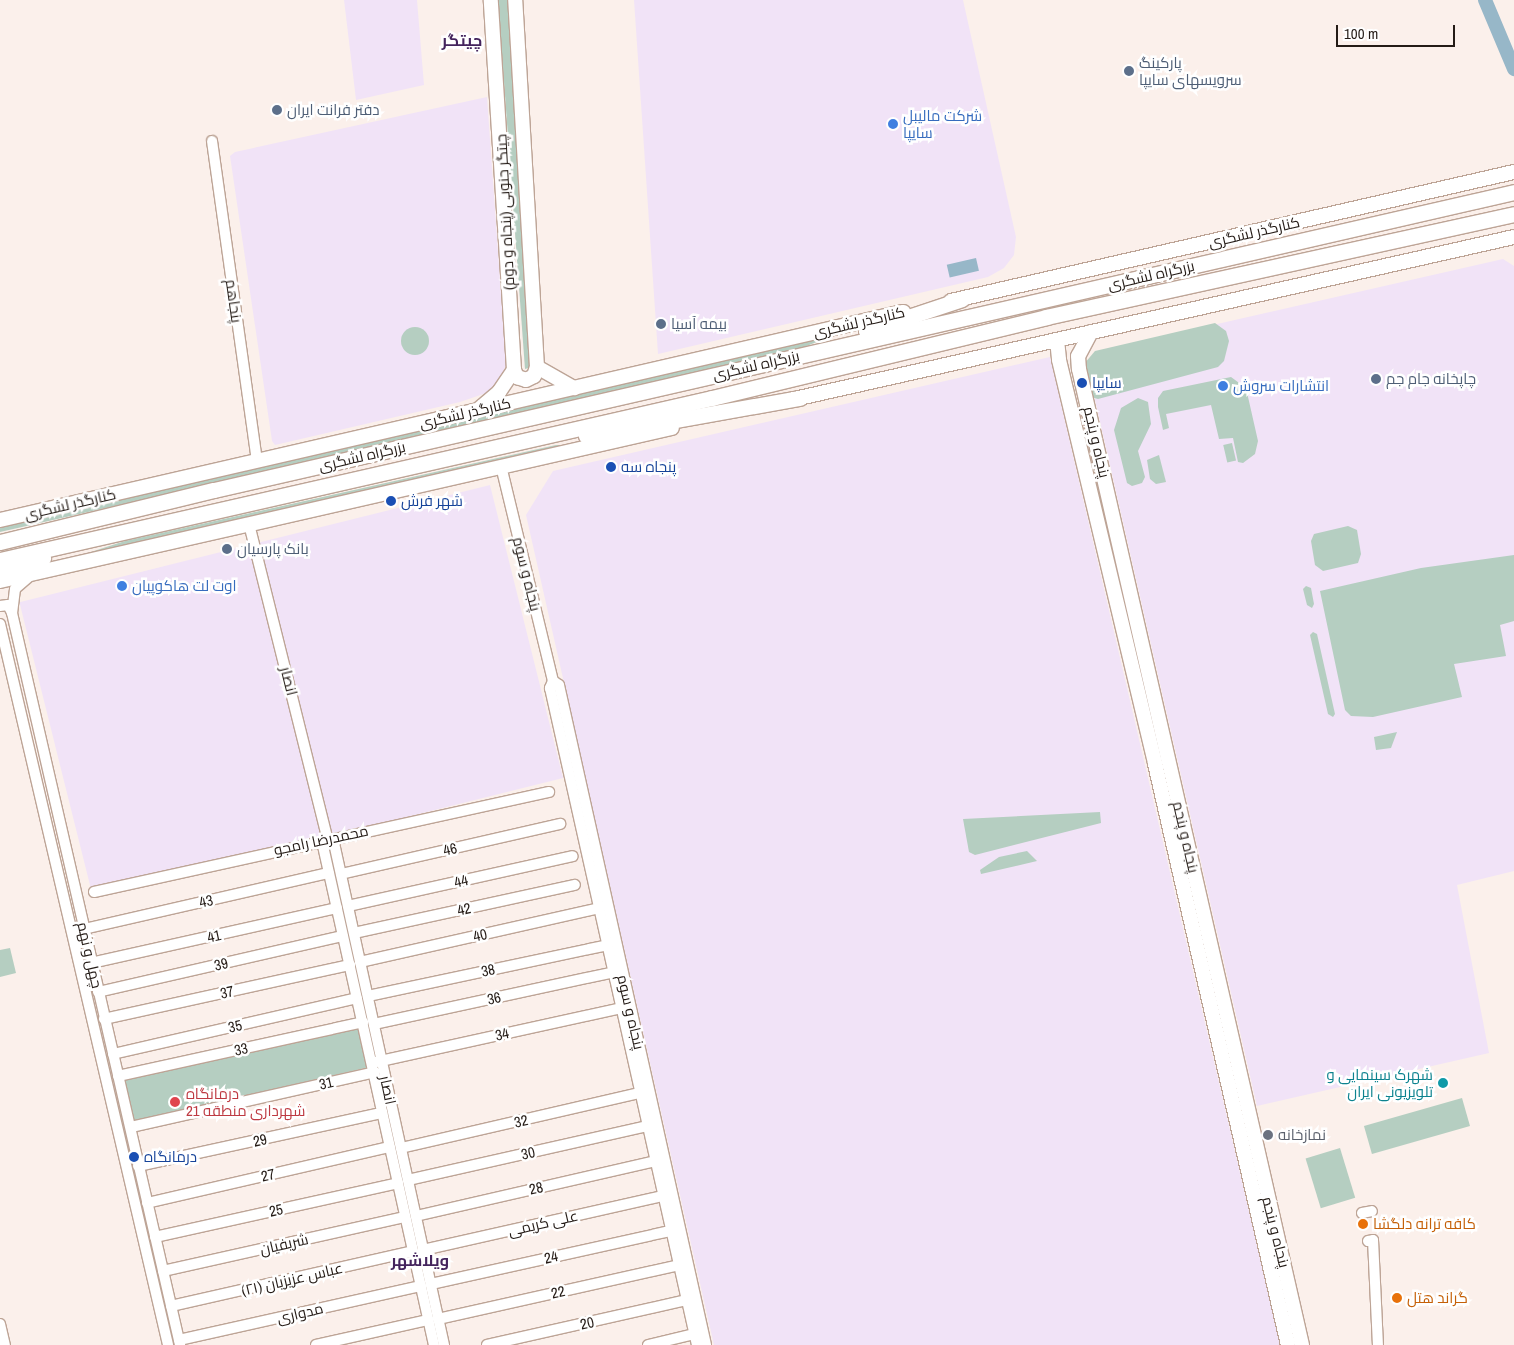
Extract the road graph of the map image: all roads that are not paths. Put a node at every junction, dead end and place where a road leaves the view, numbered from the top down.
1 (492, 0) edge
2 (515, 0) edge
3 (212, 141) dead end
4 (1512, 173) edge
5 (1514, 192) edge
6 (1514, 214) edge
7 (1514, 237) edge
8 (962, 299) junction
9 (1092, 332) junction
10 (1057, 340) junction
11 (815, 351) junction
12 (1078, 362) junction
13 (1061, 365) junction
14 (537, 367) junction
15 (514, 370) junction
16 (574, 388) junction
17 (800, 398) junction
18 (477, 410) junction
19 (525, 442) junction
20 (257, 461) junction
21 (502, 466) junction
22 (2, 518) edge
23 (249, 524) junction
24 (112, 533) junction
25 (0, 542) edge
26 (0, 560) edge
27 (34, 573) junction
28 (0, 574) edge
29 (0, 581) edge
30 (0, 606) edge
31 (12, 613) junction
32 (0, 624) edge
33 (553, 681) junction
34 (1162, 762) junction
35 (549, 792) dead end
36 (560, 824) dead end
37 (327, 838) junction
38 (573, 856) dead end
39 (329, 873) junction
40 (341, 874) junction
41 (575, 885) dead end
42 (94, 892) dead end
43 (348, 906) junction
44 (337, 908) junction
45 (599, 908) junction
46 (84, 929) junction
47 (354, 933) junction
48 (343, 936) junction
49 (607, 945) junction
50 (360, 962) junction
51 (92, 963) junction
52 (350, 965) junction
53 (614, 972) junction
54 (98, 992) junction
55 (368, 996) junction
56 (357, 998) junction
57 (622, 1008) junction
58 (104, 1019) junction
59 (369, 1023) junction
60 (113, 1054) junction
61 (377, 1065) junction
62 (118, 1076) junction
63 (640, 1093) junction
64 (382, 1113) junction
65 (648, 1126) junction
66 (131, 1127) junction
67 (390, 1147) junction
68 (401, 1148) junction
69 (656, 1161) junction
70 (138, 1166) junction
71 (403, 1182) junction
72 (663, 1196) junction
73 (147, 1203) junction
74 (411, 1216) junction
75 (1267, 1226) junction
76 (671, 1231) junction
77 (155, 1237) junction
78 (1368, 1241) dead end
79 (418, 1251) junction
80 (678, 1265) junction
81 (163, 1271) junction
82 (426, 1285) junction
83 (686, 1300) junction
84 (171, 1306) junction
85 (433, 1320) junction
86 (0, 1324) edge
87 (695, 1340) edge
88 (179, 1343) edge
89 (5, 1345) edge
90 (168, 1345) edge
91 (316, 1345) edge
92 (434, 1345) edge
93 (444, 1345) edge
94 (487, 1345) edge
95 (648, 1345) edge
96 (706, 1345) edge
97 (1288, 1345) edge
98 (1302, 1345) edge
99 (1378, 1345) edge

1 - 15 main road, چیتگر جنوبی (پنجاه و دوم)
2 - 14 main road, چیتگر جنوبی (پنجاه و دوم)
3 - 20 street, پنجاهم
4 - 8 main road, کنارگذر لشگری
5 - 11 highway, بزرگراه لشگری
6 - 19 highway, بزرگراه لشگری
7 - 9 main road
8 - 11 highway
8 - 16 main road, کنارگذر لشگری
9 - 10 main road
9 - 12 main road
10 - 13 main road, پنجاه و پنجم
10 - 17 main road
11 - 25 highway, بزرگراه لشگری
12 - 13 main road
12 - 34 main road, پنجاه و پنجم
13 - 34 main road, پنجاه و پنجم
14 - 15 main road
14 - 16 main road
15 - 18 main road
16 - 18 main road, کنارگذر لشگری
17 - 19 highway
17 - 21 main road
18 - 20 main road, کنارگذر لشگری
19 - 24 highway, بزرگراه لشگری
20 - 22 main road, کنارگذر لشگری
21 - 23 main road
21 - 33 street, پنجاه و سوم
23 - 27 main road
23 - 37 street, انصار
24 - 26 highway, بزرگراه لشگری
24 - 28 highway
27 - 29 main road
27 - 31 street, چهل و نهم
30 - 31 street
31 - 46 street, چهل و نهم
32 - 90 street, چهل و نهم
33 - 45 street, پنجاه و سوم
33 - 96 street, پنجاه و سوم
34 - 75 main road, پنجاه و پنجم
35 - 37 street, محمدرضا رامجو
36 - 40 street, 46
37 - 39 street, انصار
37 - 40 street, انصار
37 - 42 street, محمدرضا رامجو
38 - 43 street, 44
39 - 44 street, انصار
39 - 46 street, 43
40 - 43 street, انصار
41 - 47 street, 42
43 - 47 street, انصار
44 - 48 street, انصار
44 - 51 street, 41
45 - 49 street, پنجاه و سوم
45 - 50 street, 40
46 - 51 street, چهل و نهم
47 - 50 street, انصار
48 - 52 street, انصار
48 - 54 street, 39
49 - 53 street, پنجاه و سوم
49 - 55 street, 38
50 - 55 street, انصار
51 - 54 street, چهل و نهم
52 - 56 street, انصار
52 - 58 street, 37
53 - 57 street, پنجاه و سوم
53 - 59 street, 36
54 - 58 street, چهل و نهم
55 - 59 street, انصار
56 - 59 street, انصار
56 - 60 street, 35
57 - 61 street, 34
57 - 63 street, پنجاه و سوم
58 - 60 street, چهل و نهم
59 - 61 street, انصار
59 - 62 street, 33
60 - 62 street, چهل و نهم
61 - 64 street, انصار
61 - 66 street, 31
61 - 68 street, انصار
62 - 66 street, چهل و نهم
63 - 65 street, پنجاه و سوم
63 - 68 street, 32
64 - 67 street, انصار
64 - 70 street, 29
65 - 69 street, پنجاه و سوم
65 - 71 street, 30
66 - 70 street, چهل و نهم
67 - 71 street, انصار
67 - 73 street, 27
68 - 71 street, انصار
69 - 72 street, پنجاه و سوم
69 - 74 street, 28
70 - 73 street, چهل و نهم
71 - 74 street, انصار
71 - 77 street, 25
72 - 76 street, پنجاه و سوم
72 - 79 street, علی کریمی
73 - 77 street, چهل و نهم
74 - 79 street, انصار
74 - 81 street, شریفیان
75 - 97 main road, پنجاه و پنجم
75 - 98 main road, پنجاه و پنجم
76 - 80 street, پنجاه و سوم
76 - 82 street, 24
77 - 81 street, چهل و نهم
78 - 99 street
79 - 82 street, انصار
79 - 84 street, عباس عزیزیان (۲۱)
80 - 83 street, پنجاه و سوم
80 - 85 street, 22
81 - 84 street, چهل و نهم
82 - 85 street, انصار
82 - 88 street, مدواری
83 - 87 street, پنجاه و سوم
83 - 94 street, 20
84 - 88 street, چهل و نهم
85 - 91 street, 22
85 - 92 street, انصار
85 - 93 street, انصار
86 - 89 street
87 - 95 street

